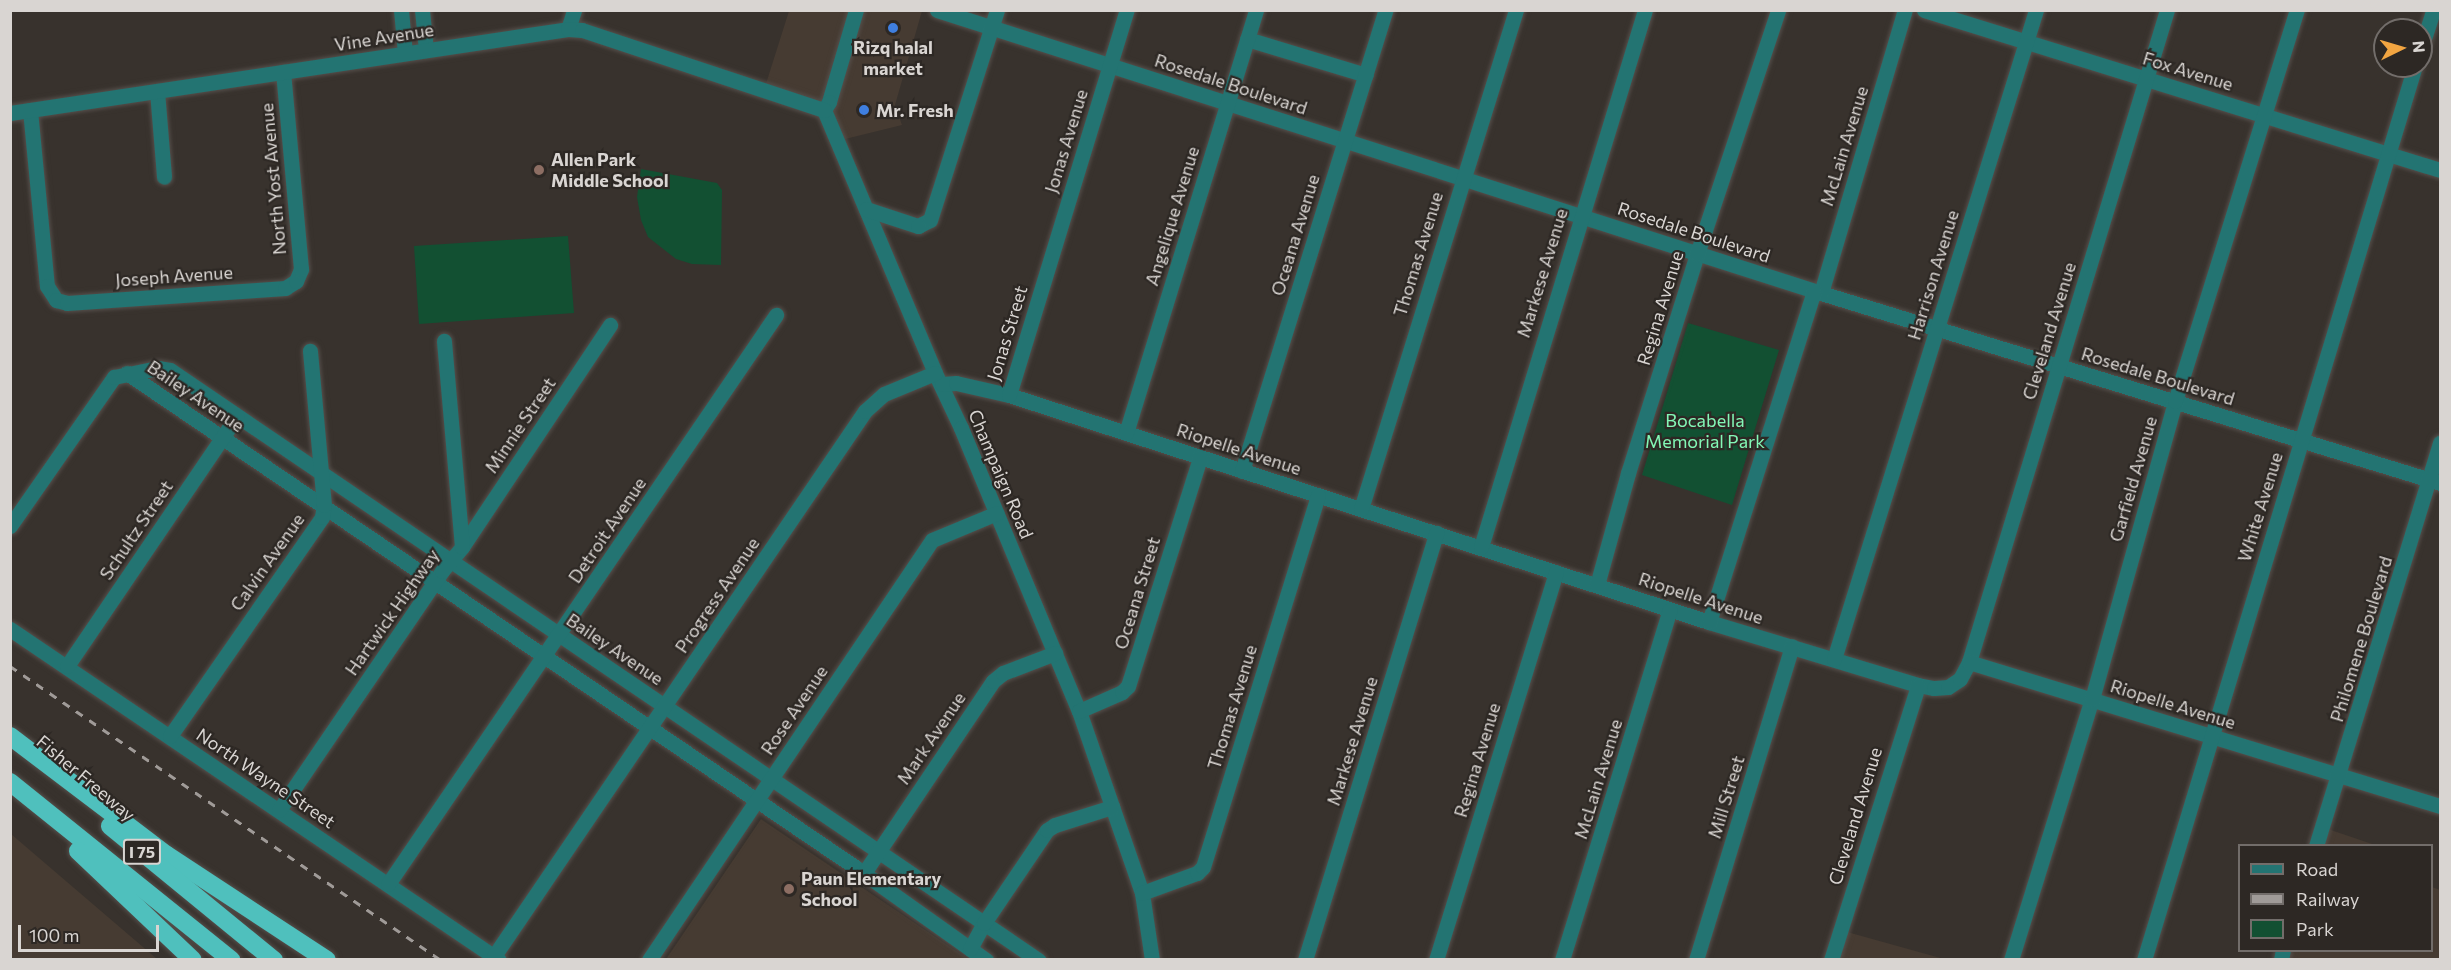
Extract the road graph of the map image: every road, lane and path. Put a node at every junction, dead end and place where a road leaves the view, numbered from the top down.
1 (400, 10) edge
2 (422, 10) edge
3 (574, 10) edge
4 (856, 10) edge
5 (938, 10) edge
6 (997, 10) edge
7 (1127, 10) edge
8 (1256, 10) edge
9 (1386, 10) edge
10 (1516, 10) edge
11 (1645, 10) edge
12 (1779, 10) edge
13 (1905, 10) edge
14 (1924, 10) edge
15 (2036, 10) edge
16 (2167, 10) edge
17 (2297, 10) edge
18 (992, 27) junction
19 (568, 29) junction
20 (1247, 39) junction
21 (2026, 42) junction
22 (426, 50) junction
23 (405, 53) junction
24 (1109, 65) junction
25 (283, 72) junction
26 (1366, 75) junction
27 (2146, 78) junction
28 (2411, 78) edge
29 (156, 91) junction
30 (1228, 102) junction
31 (30, 110) junction
32 (824, 110) junction
33 (10, 113) edge
34 (2265, 115) junction
35 (1345, 142) junction
36 (2388, 154) junction
37 (2440, 170) edge
38 (164, 177) dead end
39 (1462, 180) junction
40 (866, 209) junction
41 (1580, 216) junction
42 (1697, 254) junction
43 (296, 282) joint
44 (1043, 282) joint
45 (1818, 292) junction
46 (776, 315) dead end
47 (610, 325) dead end
48 (1937, 328) junction
49 (444, 341) dead end
50 (310, 351) dead end
51 (2060, 366) junction
52 (127, 373) junction
53 (938, 378) junction
54 (1009, 395) junction
55 (2175, 401) junction
56 (237, 416) junction
57 (1126, 433) junction
58 (222, 438) junction
59 (2301, 440) junction
60 (2440, 443) edge
61 (1200, 457) junction
62 (320, 471) junction
63 (1242, 471) junction
64 (2435, 482) edge
65 (1318, 495) junction
66 (324, 505) junction
67 (1361, 509) junction
68 (997, 513) junction
69 (10, 526) edge
70 (1436, 533) junction
71 (462, 547) junction
72 (1480, 547) junction
73 (450, 561) junction
74 (1556, 572) junction
75 (434, 582) junction
76 (1597, 585) junction
77 (1670, 610) junction
78 (1709, 622) junction
79 (10, 628) edge
80 (560, 635) junction
81 (1792, 646) junction
82 (1055, 653) junction
83 (545, 657) junction
84 (1834, 659) junction
85 (1969, 662) junction
86 (67, 666) junction
87 (1918, 685) junction
88 (2092, 699) junction
89 (664, 706) junction
90 (1079, 711) junction
91 (650, 728) junction
92 (2211, 735) junction
93 (10, 736) edge
94 (170, 736) junction
95 (10, 743) edge
96 (2338, 774) junction
97 (771, 779) junction
98 (13, 784) edge
99 (756, 800) junction
100 (2440, 806) edge
101 (1112, 807) junction
102 (279, 810) junction
103 (2317, 844) edge
104 (879, 851) junction
105 (864, 873) junction
106 (388, 884) junction
107 (1142, 893) junction
108 (984, 923) junction
109 (970, 949) junction
110 (497, 958) edge
111 (193, 960) edge
112 (231, 960) edge
113 (274, 960) edge
114 (327, 960) edge
115 (649, 960) edge
116 (986, 960) edge
117 (1038, 960) edge
118 (1152, 960) edge
119 (1305, 960) edge
120 (1436, 960) edge
121 (1562, 960) edge
122 (1696, 960) edge
123 (1831, 960) edge
124 (2011, 960) edge
125 (2144, 960) edge

1 - 23 street
2 - 22 street
3 - 19 street
4 - 32 street
5 - 18 street, Rosedale Boulevard
6 - 18 street
7 - 24 street, Jonas Avenue
8 - 20 street, Angelique Avenue
9 - 26 street, Oceana Avenue
10 - 39 street, Thomas Avenue
11 - 41 street, Markese Avenue
12 - 42 street, Regina Avenue
13 - 45 street, McLain Avenue
14 - 21 street, Fox Avenue
15 - 21 street, Harrison Avenue
16 - 27 street, Cleveland Avenue
17 - 34 street, Garfield Avenue
18 - 24 street, Rosedale Boulevard
18 - 40 street
19 - 22 street, Vine Avenue
19 - 32 street, Vine Avenue
20 - 26 street
20 - 30 street, Angelique Avenue
21 - 27 street, Fox Avenue
21 - 48 street, Harrison Avenue
22 - 23 street, Vine Avenue
23 - 25 street, Vine Avenue
24 - 30 street, Rosedale Boulevard
24 - 44 street, Jonas Avenue
25 - 29 street, Vine Avenue
25 - 43 street, North Yost Avenue
26 - 35 street, Oceana Avenue
27 - 34 street, Fox Avenue
27 - 51 street, Cleveland Avenue
28 - 36 street, White Avenue
29 - 31 street, Vine Avenue
29 - 38 street
30 - 35 street, Rosedale Boulevard
30 - 57 street, Angelique Avenue
31 - 33 street, Vine Avenue
31 - 43 street, Joseph Avenue
32 - 40 street, Champaign Road
34 - 36 street, Fox Avenue
34 - 55 street, Garfield Avenue
35 - 39 street, Rosedale Boulevard
35 - 63 street, Oceana Avenue
36 - 37 street, Fox Avenue
36 - 59 street, White Avenue
39 - 41 street, Rosedale Boulevard
39 - 67 street, Thomas Avenue
40 - 53 street, Champaign Road
41 - 42 street, Rosedale Boulevard
41 - 72 street, Markese Avenue
42 - 45 street, Rosedale Boulevard
42 - 76 street, Regina Avenue
44 - 54 street, Jonas Street
45 - 48 street, Rosedale Boulevard
45 - 78 street, McLain Avenue
46 - 80 street, Detroit Avenue
47 - 71 street, Minnie Street
48 - 51 street, Rosedale Boulevard
48 - 84 street, Harrison Avenue
49 - 71 street, Hartwick Highway
50 - 62 street, Calvin Avenue
51 - 55 street, Rosedale Boulevard
51 - 85 street, Cleveland Avenue
52 - 56 street, Bailey Avenue
52 - 58 street, Bailey Avenue
52 - 69 street
53 - 54 street, Riopelle Avenue
53 - 68 street, Champaign Road
53 - 89 street, Progress Avenue
54 - 57 street, Riopelle Avenue
55 - 59 street, Rosedale Boulevard
55 - 88 street, Garfield Avenue
56 - 58 street, Schultz Street
56 - 62 street, Bailey Avenue
57 - 61 street, Riopelle Avenue
58 - 66 street, Bailey Avenue
58 - 86 street, Schultz Street
59 - 64 street, Rosedale Boulevard
59 - 92 street, White Avenue
60 - 64 street, Philomene Boulevard
61 - 63 street, Riopelle Avenue
61 - 90 street, Oceana Street
62 - 66 street, Calvin Avenue
62 - 73 street, Bailey Avenue
63 - 65 street, Riopelle Avenue
64 - 96 street, Philomene Boulevard
65 - 67 street, Riopelle Avenue
65 - 107 street, Thomas Avenue
66 - 75 street, Bailey Avenue
66 - 94 street, Calvin Avenue
67 - 70 street, Riopelle Avenue
68 - 82 street, Champaign Road
68 - 97 street, Rose Avenue
70 - 72 street, Riopelle Avenue
70 - 119 street, Markese Avenue
71 - 73 street, Hartwick Highway
72 - 74 street, Riopelle Avenue
73 - 75 street, Hartwick Highway
73 - 80 street, Bailey Avenue
74 - 76 street, Riopelle Avenue
74 - 120 street, Regina Avenue
75 - 83 street, Bailey Avenue
75 - 102 street, Hartwick Highway
76 - 77 street, Riopelle Avenue
77 - 78 street, Riopelle Avenue
77 - 121 street, McLain Avenue
78 - 81 street, Riopelle Avenue
79 - 86 street, North Wayne Street
80 - 83 street, Detroit Avenue
80 - 89 street, Bailey Avenue
81 - 84 street, Riopelle Avenue
81 - 122 street, Mill Street
82 - 90 street, Champaign Road
82 - 104 street, Mark Avenue
83 - 91 street, Bailey Avenue
83 - 106 street, Detroit Avenue
84 - 87 street, Riopelle Avenue
85 - 87 street, Riopelle Avenue
85 - 88 street, Riopelle Avenue
86 - 94 street, North Wayne Street
87 - 123 street, Cleveland Avenue
88 - 92 street, Riopelle Avenue
88 - 124 street, Garfield Avenue
89 - 91 street, Progress Avenue
89 - 97 street, Bailey Avenue
90 - 101 street, Champaign Road
91 - 99 street, Bailey Avenue
91 - 110 street, Progress Avenue
92 - 96 street, Riopelle Avenue
92 - 125 street, White Avenue
93 - 114 highway
94 - 102 street, North Wayne Street
95 - 113 highway, Fisher Freeway / I 75
96 - 100 street, Riopelle Avenue
96 - 103 street, Philomene Boulevard
97 - 99 street, Rose Avenue
97 - 104 street, Bailey Avenue
98 - 111 highway
98 - 112 highway, I 75
99 - 105 street, Bailey Avenue
99 - 115 street, Rose Avenue
101 - 107 street, Champaign Road
101 - 108 street
102 - 106 street, North Wayne Street
104 - 105 street, Mark Avenue
104 - 108 street, Bailey Avenue
105 - 109 street, Bailey Avenue
106 - 110 street, North Wayne Street
107 - 118 street, Champaign Road
108 - 109 street
108 - 117 street, Bailey Avenue
109 - 116 street, Bailey Avenue

